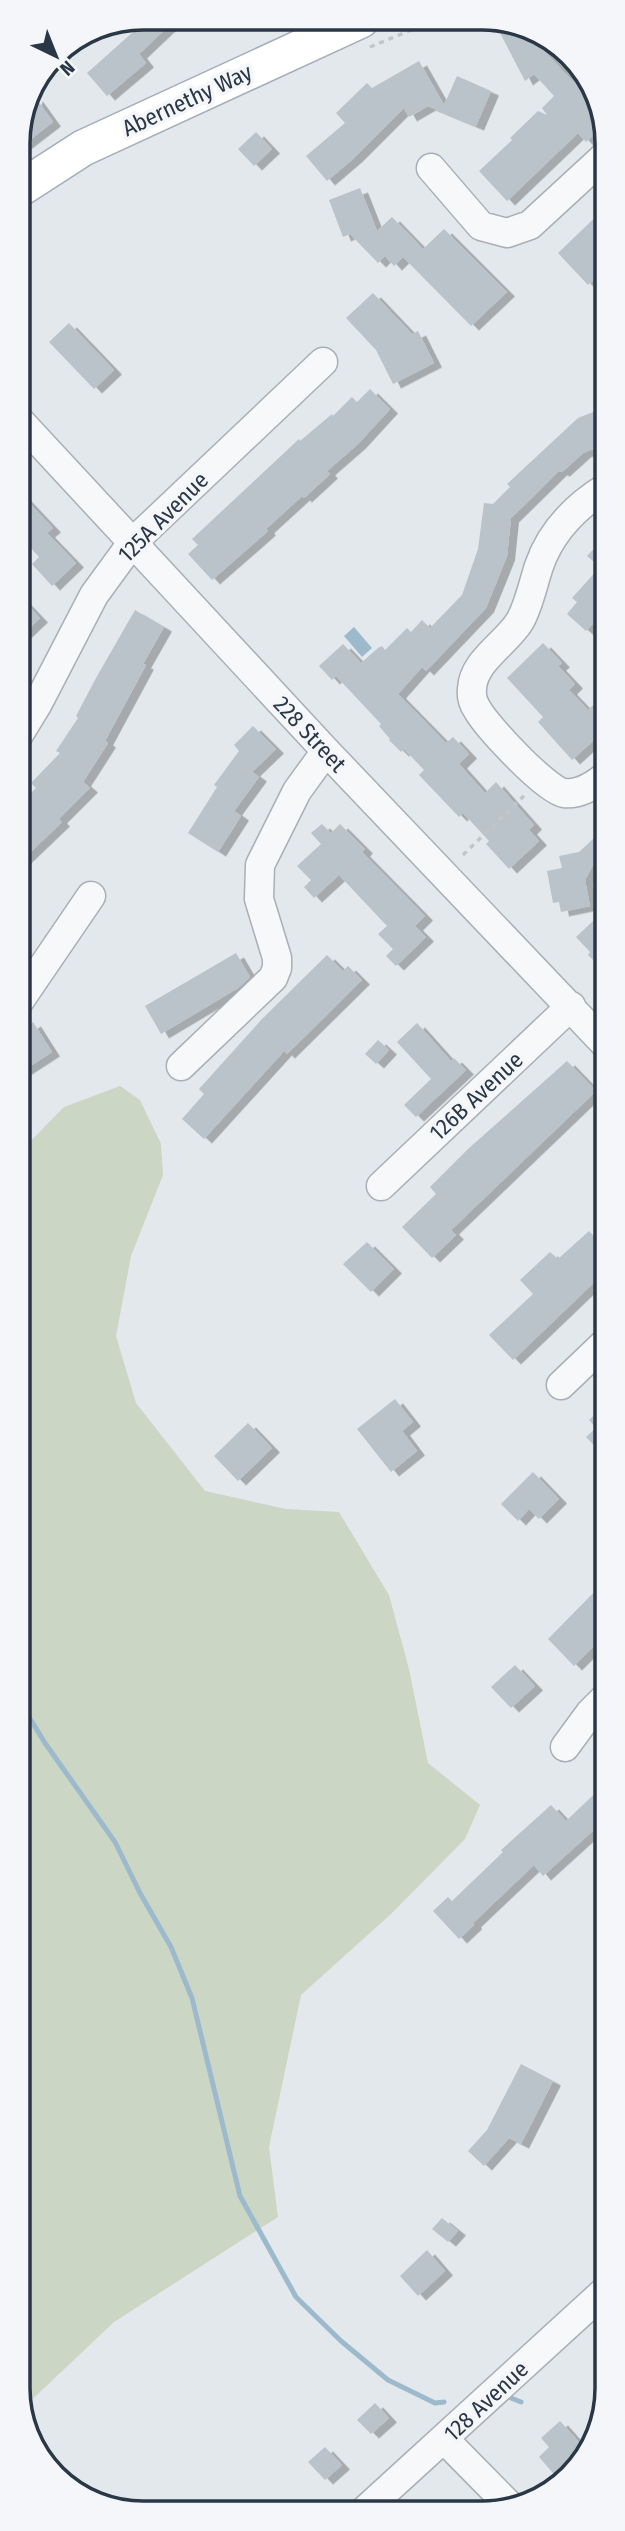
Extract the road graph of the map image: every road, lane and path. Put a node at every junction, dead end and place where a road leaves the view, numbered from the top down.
1 (339, 30) edge
2 (595, 165) edge
3 (432, 168) dead end
4 (30, 182) edge
5 (323, 362) dead end
6 (30, 432) edge
7 (595, 495) edge
8 (132, 543) junction
9 (30, 718) edge
10 (327, 751) junction
11 (541, 780) junction
12 (595, 784) edge
13 (463, 855) dead end
14 (91, 896) dead end
15 (30, 985) edge
16 (570, 1006) junction
17 (595, 1033) edge
18 (181, 1066) dead end
19 (381, 1186) dead end
20 (595, 1352) edge
21 (561, 1385) dead end
22 (595, 1708) edge
23 (565, 1747) dead end
24 (595, 2300) edge
25 (444, 2439) junction
26 (503, 2499) edge
27 (375, 2501) edge

1 - 4 main road, Abernethy Way
2 - 3 street
5 - 8 street, 125A Avenue
6 - 8 street, 228 Street
7 - 11 street
8 - 9 street, 125A Avenue
8 - 10 street, 228 Street
10 - 16 street, 228 Street
10 - 18 street
11 - 12 street
11 - 13 path
14 - 15 street
16 - 17 street, 228 Street
16 - 19 street, 126B Avenue
20 - 21 street
22 - 23 street
24 - 25 street, 128 Avenue
25 - 26 street
25 - 27 street, 128 Avenue

